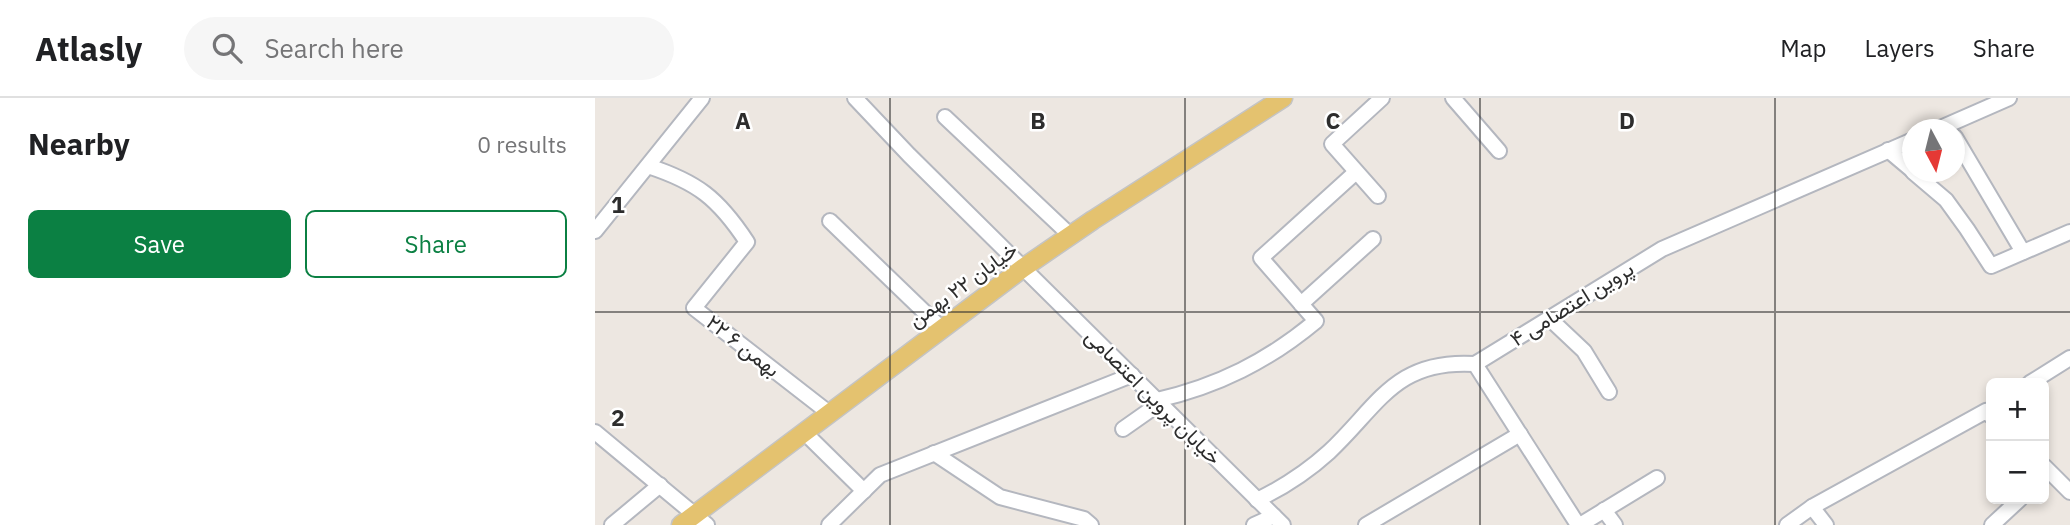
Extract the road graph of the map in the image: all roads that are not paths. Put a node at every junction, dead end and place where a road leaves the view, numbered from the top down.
1 (702, 98) edge
2 (855, 98) edge
3 (1283, 98) edge
4 (1382, 98) edge
5 (1453, 98) edge
6 (2008, 98) edge
7 (945, 117) dead end
8 (1965, 121) edge
9 (1902, 144) edge
10 (1888, 150) junction
11 (1499, 151) dead end
12 (1965, 159) edge
13 (1902, 162) edge
14 (648, 166) junction
15 (1356, 172) junction
16 (1926, 182) edge
17 (1378, 196) dead end
18 (830, 221) dead end
19 (595, 231) edge
20 (2070, 232) edge
21 (1071, 236) junction
22 (1373, 239) dead end
23 (2023, 252) junction
24 (1023, 268) junction
25 (1301, 304) junction
26 (1549, 318) junction
27 (941, 328) junction
28 (2070, 358) edge
29 (1475, 364) junction
30 (1132, 375) junction
31 (2038, 378) edge
32 (1609, 392) dead end
33 (1159, 402) junction
34 (829, 413) junction
35 (1986, 414) edge
36 (1123, 429) dead end
37 (595, 432) edge
38 (804, 432) junction
39 (1520, 434) junction
40 (934, 453) junction
41 (2049, 474) edge
42 (1657, 478) dead end
43 (660, 485) junction
44 (864, 491) junction
45 (2070, 492) edge
46 (1257, 500) junction
47 (2015, 504) edge
48 (1812, 507) junction
49 (1604, 510) junction
50 (1278, 521) edge
51 (695, 522) edge
52 (612, 525) edge
53 (829, 525) edge
54 (1091, 525) edge
55 (1254, 525) edge
56 (1367, 525) edge
57 (1579, 525) edge
58 (1615, 525) edge
59 (1787, 525) edge
60 (1826, 525) edge
61 (1992, 525) edge

1 - 14 street
2 - 24 street, خیابان پروین اعتصامی
3 - 21 main road, خیابان ۲۲ بهمن
4 - 15 street
5 - 11 street
6 - 8 street
7 - 21 street
9 - 10 street, پروین اعتصامی ۴
10 - 13 street
10 - 26 street, پروین اعتصامی ۴
12 - 23 street
14 - 19 street
14 - 34 street, ۲۲ بهمن ۶
15 - 17 street
15 - 25 street
16 - 23 street
18 - 27 street
20 - 23 street
21 - 24 main road, خیابان ۲۲ بهمن
22 - 25 street
24 - 27 main road, خیابان ۲۲ بهمن
24 - 30 street, خیابان پروین اعتصامی
25 - 33 street
26 - 29 street, پروین اعتصامی ۴
26 - 32 street
27 - 34 main road, خیابان ۲۲ بهمن
28 - 31 street
29 - 39 street
29 - 46 street
30 - 33 street, خیابان پروین اعتصامی
30 - 40 street
33 - 36 street
33 - 46 street, خیابان پروین اعتصامی
34 - 38 main road, خیابان ۲۲ بهمن
35 - 48 street
37 - 43 street
38 - 44 street
38 - 51 main road, خیابان ۲۲ بهمن
39 - 56 street
39 - 57 street
40 - 44 street
40 - 54 street
41 - 45 street
42 - 49 street
43 - 51 street
43 - 52 street
44 - 53 street
46 - 50 street, خیابان پروین اعتصامی
47 - 61 street
48 - 59 street
48 - 60 street
49 - 57 street
49 - 58 street
50 - 55 street

